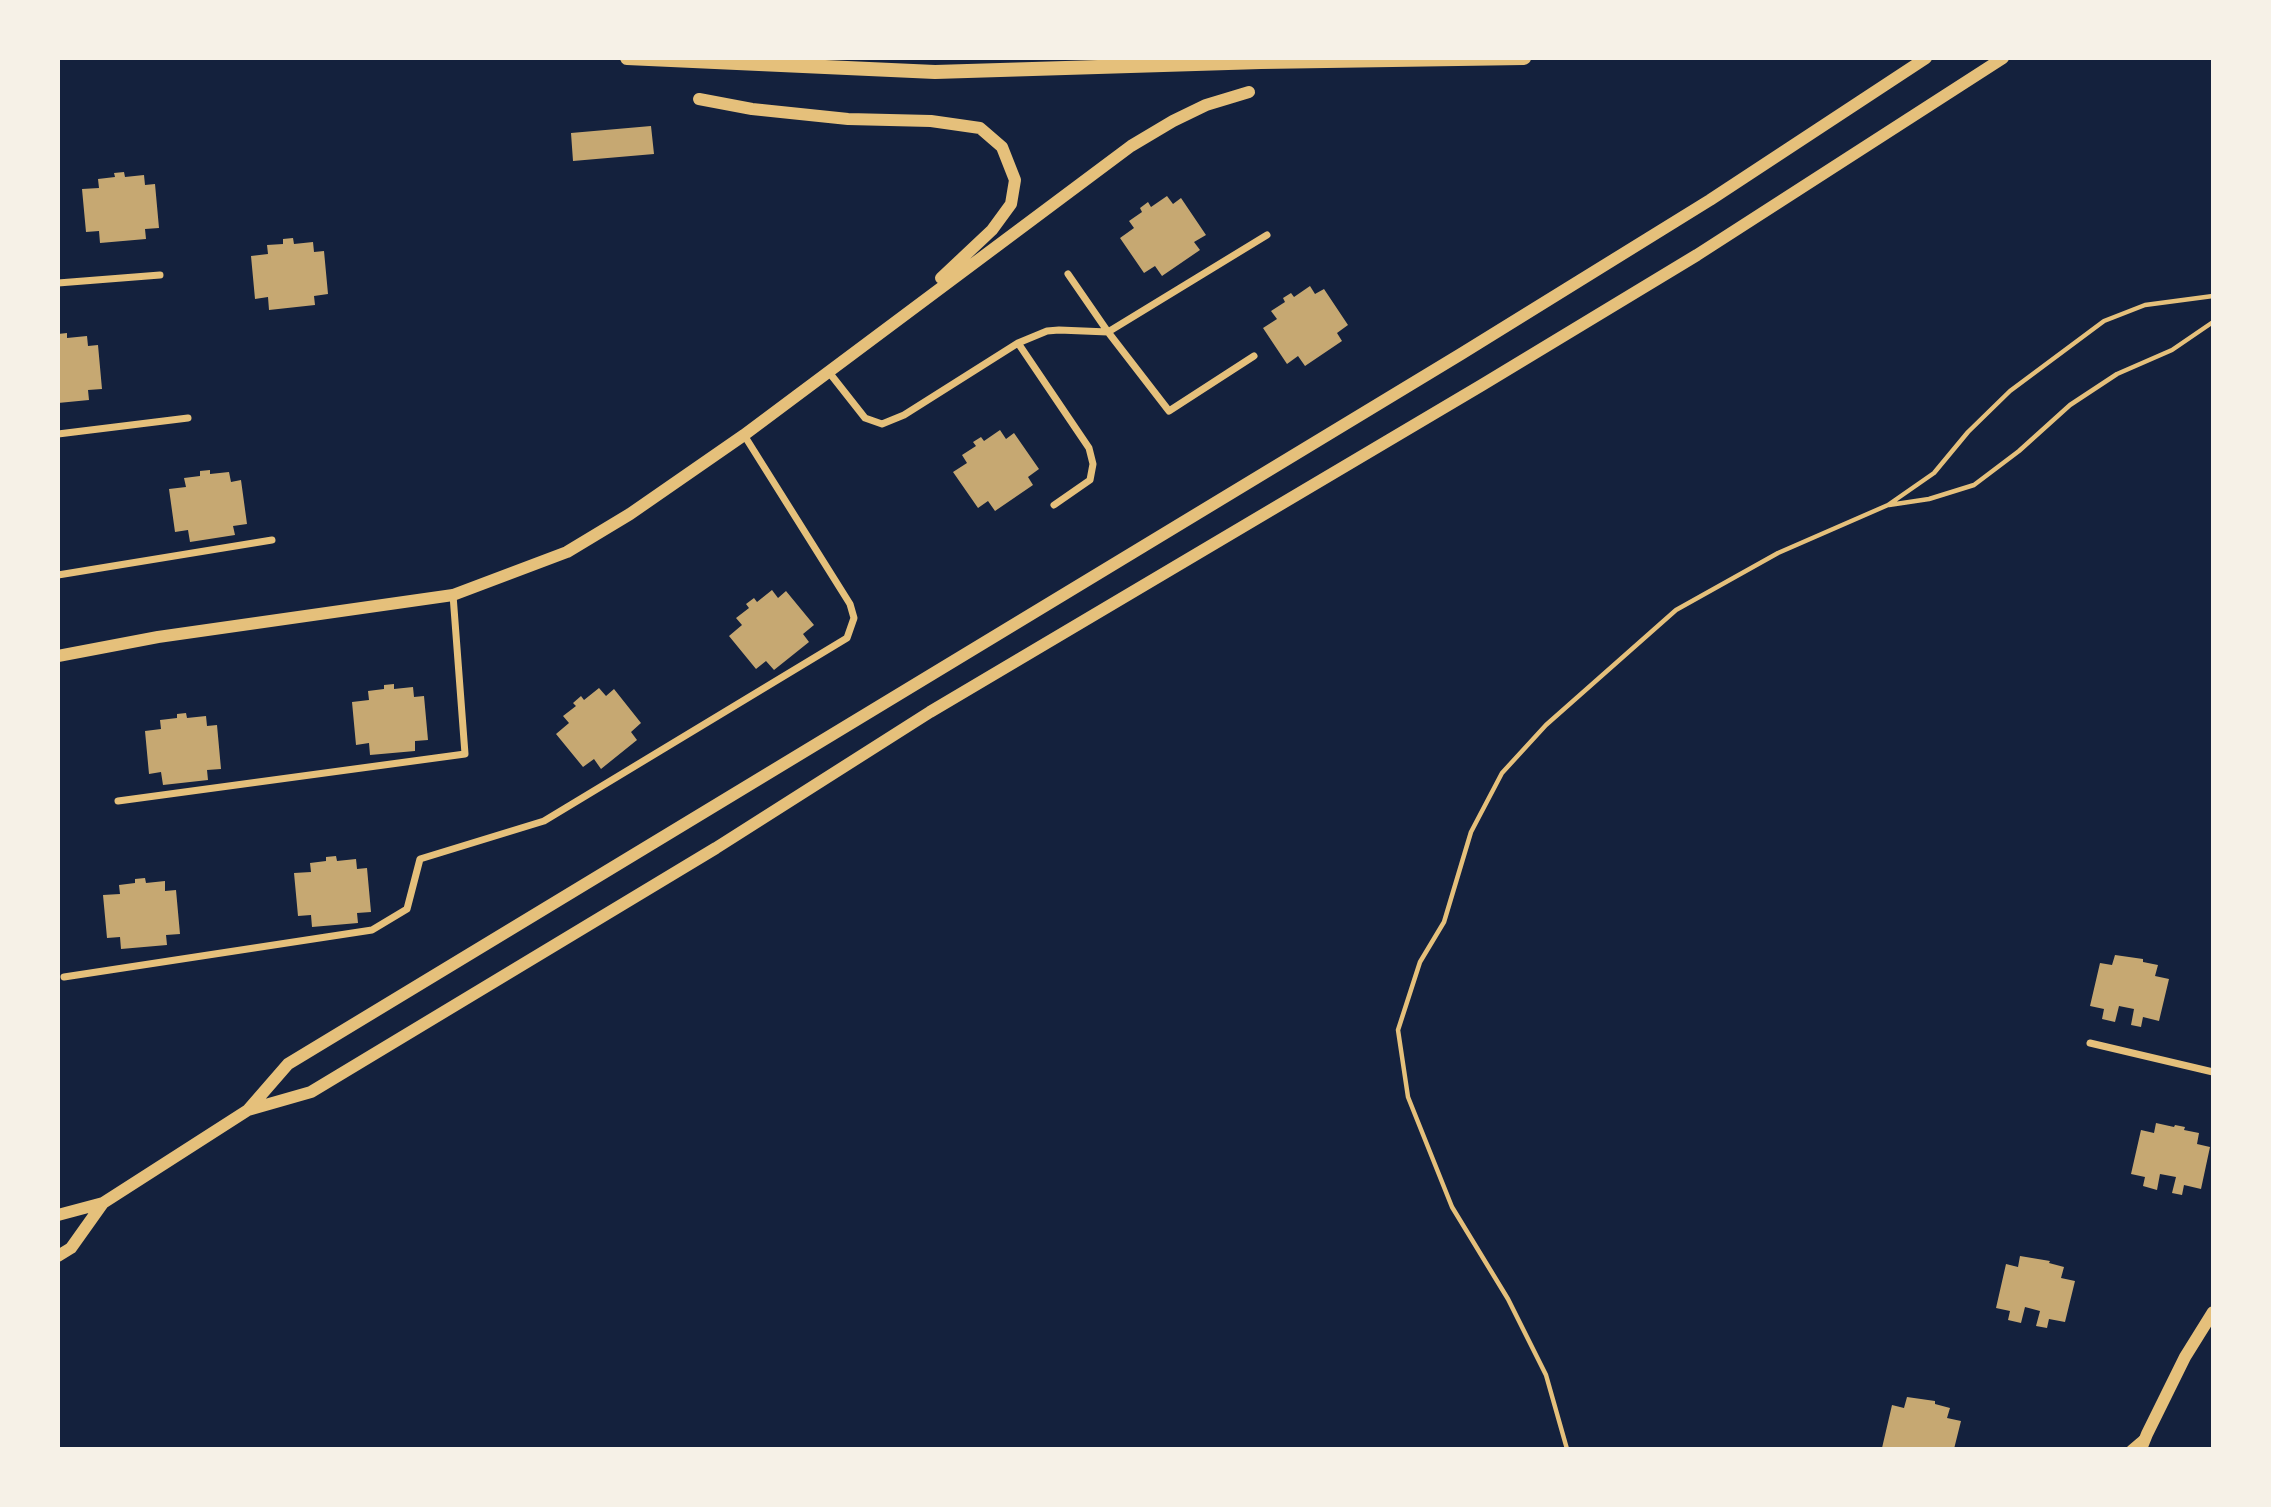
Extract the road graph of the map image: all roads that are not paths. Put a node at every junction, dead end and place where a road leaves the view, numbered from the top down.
1 (627, 58) edge
2 (1524, 58) edge
3 (1926, 58) edge
4 (2003, 58) edge
5 (699, 60) edge
6 (1249, 92) dead end
7 (699, 99) dead end
8 (1267, 235) dead end
9 (1068, 274) dead end
10 (160, 275) dead end
11 (58, 283) edge
12 (2213, 296) edge
13 (2213, 322) edge
14 (892, 323) junction
15 (1108, 332) junction
16 (1018, 343) junction
17 (1254, 356) dead end
18 (828, 371) junction
19 (188, 418) dead end
20 (58, 434) edge
21 (744, 435) junction
22 (1054, 505) dead end
23 (1888, 505) junction
24 (272, 540) dead end
25 (58, 575) edge
26 (453, 595) junction
27 (58, 656) edge
28 (118, 801) dead end
29 (64, 977) dead end
30 (2090, 1043) dead end
31 (2213, 1072) edge
32 (248, 1110) junction
33 (103, 1203) junction
34 (58, 1215) edge
35 (58, 1256) edge
36 (2213, 1312) edge
37 (2147, 1434) junction
38 (1567, 1449) edge
39 (2130, 1449) edge
40 (2141, 1449) edge

1 - 5 main road
2 - 5 main road
3 - 32 street
4 - 32 street
6 - 14 street
7 - 14 street
8 - 15 street
9 - 15 street
10 - 11 street
12 - 23 lane
13 - 23 lane
14 - 18 street
15 - 16 street
15 - 17 street
16 - 18 street
16 - 22 street
18 - 21 street
19 - 20 street
21 - 26 street
21 - 29 street
23 - 38 lane
24 - 25 street
26 - 27 street
26 - 28 street
30 - 31 street
32 - 33 street
33 - 34 street
33 - 35 street
36 - 37 street
37 - 39 street
37 - 40 street

